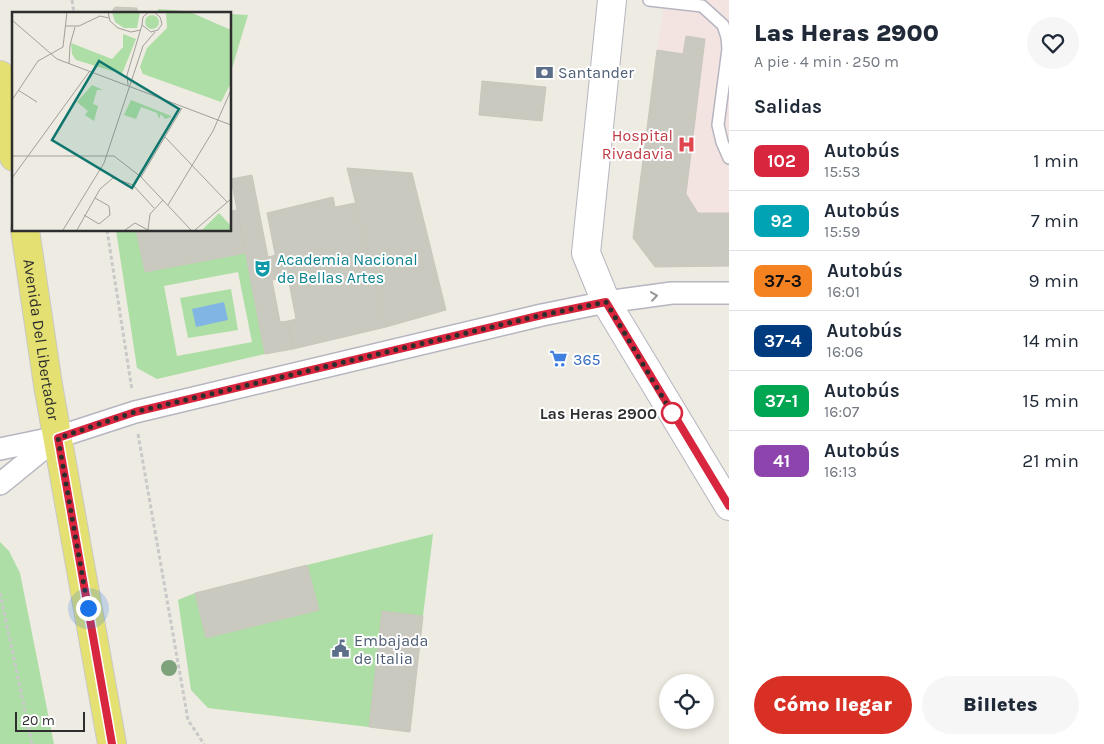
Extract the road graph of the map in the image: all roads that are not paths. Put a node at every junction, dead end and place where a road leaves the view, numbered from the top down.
1 (612, 0) edge
2 (649, 0) edge
3 (704, 3) edge
4 (0, 75) edge
5 (12, 145) edge
6 (729, 158) edge
7 (25, 231) edge
8 (729, 293) edge
9 (606, 302) junction
10 (58, 438) junction
11 (0, 448) edge
12 (0, 484) edge
13 (729, 506) edge
14 (112, 744) edge

1 - 9 main road
2 - 3 lane
3 - 6 lane
4 - 5 main road
7 - 10 main road, Avenida Del Libertador
9 -> 8 street
9 - 10 street
9 - 13 main road
10 - 11 street
10 - 12 street
10 - 14 main road, Avenida Del Libertador

